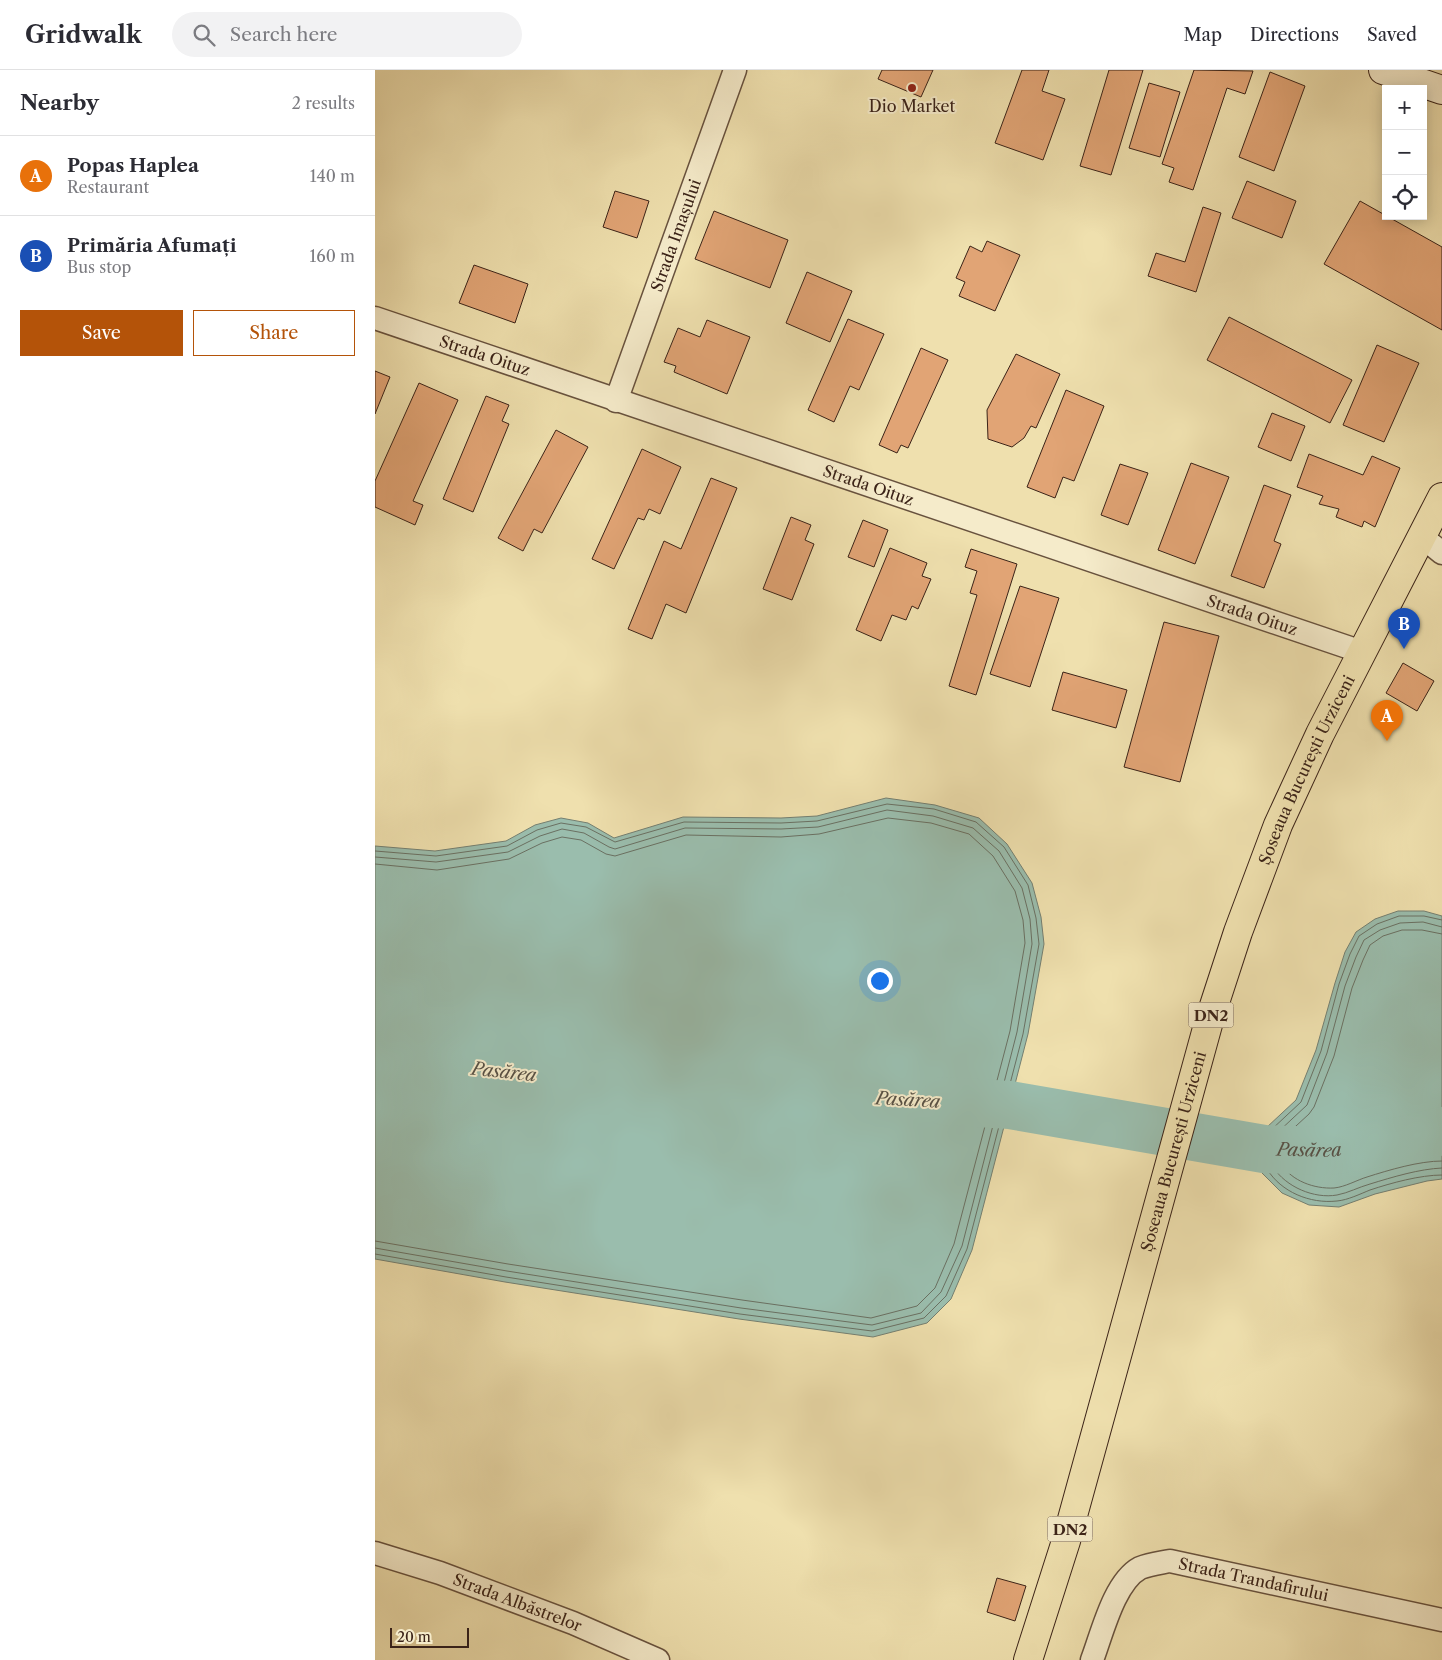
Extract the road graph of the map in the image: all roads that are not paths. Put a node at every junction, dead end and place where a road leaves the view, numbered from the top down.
1 (735, 70) edge
2 (1383, 70) edge
3 (1442, 90) edge
4 (375, 318) edge
5 (616, 401) junction
6 (1442, 497) edge
7 (1421, 536) junction
8 (1442, 553) edge
9 (1362, 652) junction
10 (375, 1553) edge
11 (1442, 1620) edge
12 (653, 1659) edge
13 (1028, 1660) edge
14 (1092, 1660) edge

1 - 5 street, Strada Imașului
2 - 3 main road
4 - 5 street, Strada Oituz
5 - 9 street, Strada Oituz
6 - 7 highway, Șoseaua București Urziceni / DN2
7 - 8 street
7 - 9 highway, Șoseaua București Urziceni / DN2
9 - 13 highway, Șoseaua București Urziceni / DN2
10 - 12 street, Strada Albăstrelor
11 - 14 street, Strada Trandafirului

